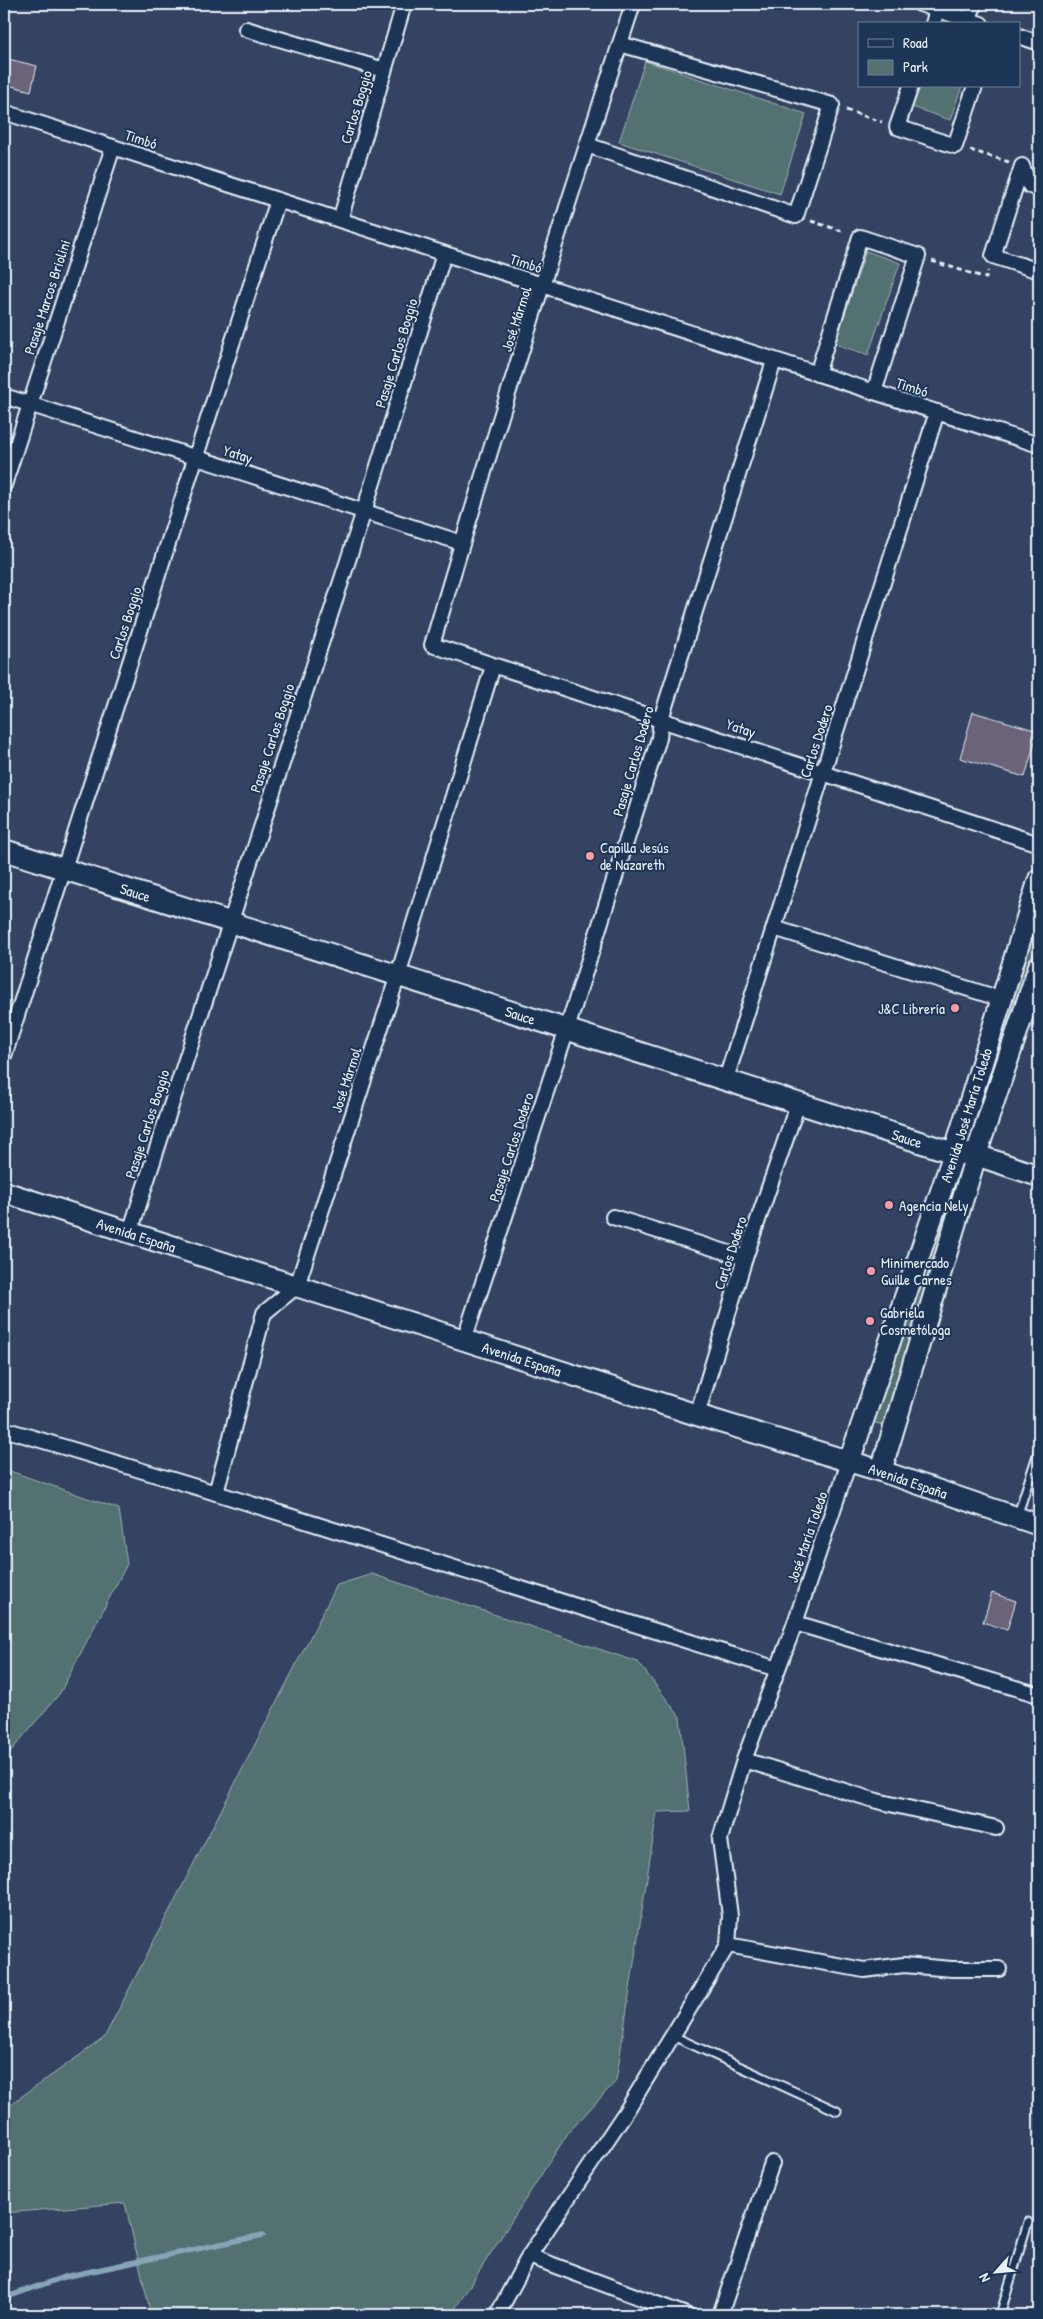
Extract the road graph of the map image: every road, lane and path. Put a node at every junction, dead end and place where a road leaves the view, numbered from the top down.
1 (404, 4) edge
2 (633, 4) edge
3 (920, 4) edge
4 (974, 4) edge
5 (938, 9) junction
6 (933, 22) edge
7 (975, 22) edge
8 (246, 29) dead end
9 (1020, 36) edge
10 (1039, 43) edge
11 (620, 44) junction
12 (384, 70) junction
13 (910, 88) edge
14 (974, 88) edge
15 (832, 106) junction
16 (4, 112) edge
17 (897, 127) junction
18 (586, 145) junction
19 (956, 146) junction
20 (113, 147) junction
21 (1022, 166) junction
22 (1039, 189) edge
23 (278, 200) junction
24 (796, 216) junction
25 (340, 220) junction
26 (860, 237) junction
27 (444, 254) junction
28 (918, 256) junction
29 (993, 256) junction
30 (1039, 271) edge
31 (544, 286) junction
32 (774, 361) junction
33 (817, 374) junction
34 (874, 392) junction
35 (4, 396) edge
36 (30, 404) junction
37 (937, 412) junction
38 (1039, 446) edge
39 (196, 458) junction
40 (4, 485) edge
41 (364, 511) junction
42 (462, 543) junction
43 (432, 646) joint
44 (493, 666) junction
45 (661, 719) junction
46 (823, 772) junction
47 (1039, 844) edge
48 (4, 850) edge
49 (63, 869) junction
50 (1039, 879) edge
51 (229, 921) junction
52 (774, 928) junction
53 (1039, 966) edge
54 (398, 975) junction
55 (1001, 999) junction
56 (567, 1029) junction
57 (4, 1056) edge
58 (726, 1079) junction
59 (798, 1102) junction
60 (954, 1153) junction
61 (976, 1155) junction
62 (1039, 1176) edge
63 (4, 1192) edge
64 (612, 1217) dead end
65 (130, 1232) junction
66 (745, 1258) junction
67 (296, 1286) junction
68 (464, 1340) junction
69 (697, 1415) junction
70 (4, 1429) edge
71 (1039, 1449) edge
72 (849, 1462) junction
73 (881, 1471) junction
74 (216, 1493) junction
75 (1017, 1517) junction
76 (1039, 1525) edge
77 (795, 1623) junction
78 (778, 1669) junction
79 (1039, 1696) edge
80 (744, 1760) junction
81 (996, 1828) dead end
82 (728, 1945) junction
83 (999, 1969) dead end
84 (673, 2036) junction
85 (836, 2111) dead end
86 (772, 2164) dead end
87 (1028, 2222) dead end
88 (530, 2256) junction
89 (497, 2315) edge
90 (686, 2315) edge
91 (720, 2315) edge
92 (1000, 2315) edge

1 - 12 street, Carlos Boggio
2 - 11 street, José Mármol
3 - 5 street
4 - 7 street
5 - 6 street
5 - 7 street
8 - 12 street
9 - 10 street
11 - 15 street
11 - 18 street, José Mármol
12 - 25 street, Carlos Boggio
13 - 17 street
14 - 19 street
15 - 17 path
15 - 24 street
16 - 20 street, Timbó
17 - 19 street
18 - 24 street
18 - 31 street, José Mármol
19 - 21 path
20 - 23 street, Timbó
20 - 36 street, Pasaje Marcos Briolini
21 - 22 street
21 - 29 street
23 - 25 street, Timbó
23 - 39 street, Carlos Boggio
24 - 26 path
25 - 27 street, Timbó
26 - 28 street
26 - 33 street
27 - 31 street, Timbó
27 - 41 street, Pasaje Carlos Boggio
28 - 29 path
28 - 34 street
29 - 30 street
31 - 32 street, Timbó
31 - 42 street, José Mármol
32 - 33 street, Timbó
32 - 45 street, Pasaje Carlos Dodero
33 - 34 street, Timbó
34 - 37 street, Timbó
35 - 36 street, Yatay
36 - 39 street, Yatay
36 - 40 street, Pasaje Marcos Briolini
37 - 38 street, Timbó
37 - 46 street, Carlos Dodero
39 - 41 street, Yatay
39 - 49 street, Carlos Boggio
41 - 42 street, Yatay
41 - 51 street, Pasaje Carlos Boggio
42 - 43 street, José Mármol
43 - 44 street, Yatay
44 - 45 street, Yatay
44 - 54 street, José Mármol
45 - 46 street, Yatay
45 - 56 street, Pasaje Carlos Dodero
46 - 47 street, Yatay
46 - 52 street, Carlos Dodero
48 - 49 main road, Sauce
49 - 51 main road, Sauce
49 - 57 street, Carlos Boggio
50 - 55 main road, Avenida José María Toledo
51 - 54 main road, Sauce
51 - 65 street, Pasaje Carlos Boggio
52 - 55 street
52 - 58 street, Carlos Dodero
53 - 61 main road, Avenida José María Toledo
54 - 56 main road, Sauce
54 - 67 street, José Mármol
55 - 60 main road, Avenida José María Toledo
56 - 58 main road, Sauce
56 - 68 street, Pasaje Carlos Dodero
58 - 59 main road, Sauce
59 - 60 main road, Sauce
59 - 66 street, Carlos Dodero
60 - 61 main road, Sauce
60 - 72 main road, Avenida José María Toledo
61 - 62 main road, Sauce
61 - 73 main road, Avenida José María Toledo
63 - 65 main road, Avenida España
64 - 66 street
65 - 67 main road, Avenida España
66 - 69 street, Carlos Dodero
67 - 68 main road, Avenida España
67 - 74 street
68 - 69 main road, Avenida España
69 - 72 main road, Avenida España
70 - 74 street
71 - 75 lane
72 - 73 main road, Avenida España
72 - 77 street, José María Toledo
73 - 75 main road, Avenida España
74 - 78 street
75 - 76 main road, Avenida España
77 - 78 street, José María Toledo
77 - 79 street
78 - 80 street, José María Toledo
80 - 81 street
80 - 82 street, José María Toledo
82 - 83 street
82 - 84 street
84 - 85 lane
84 - 88 street
86 - 91 street
87 - 92 lane
88 - 89 street
88 - 90 street

